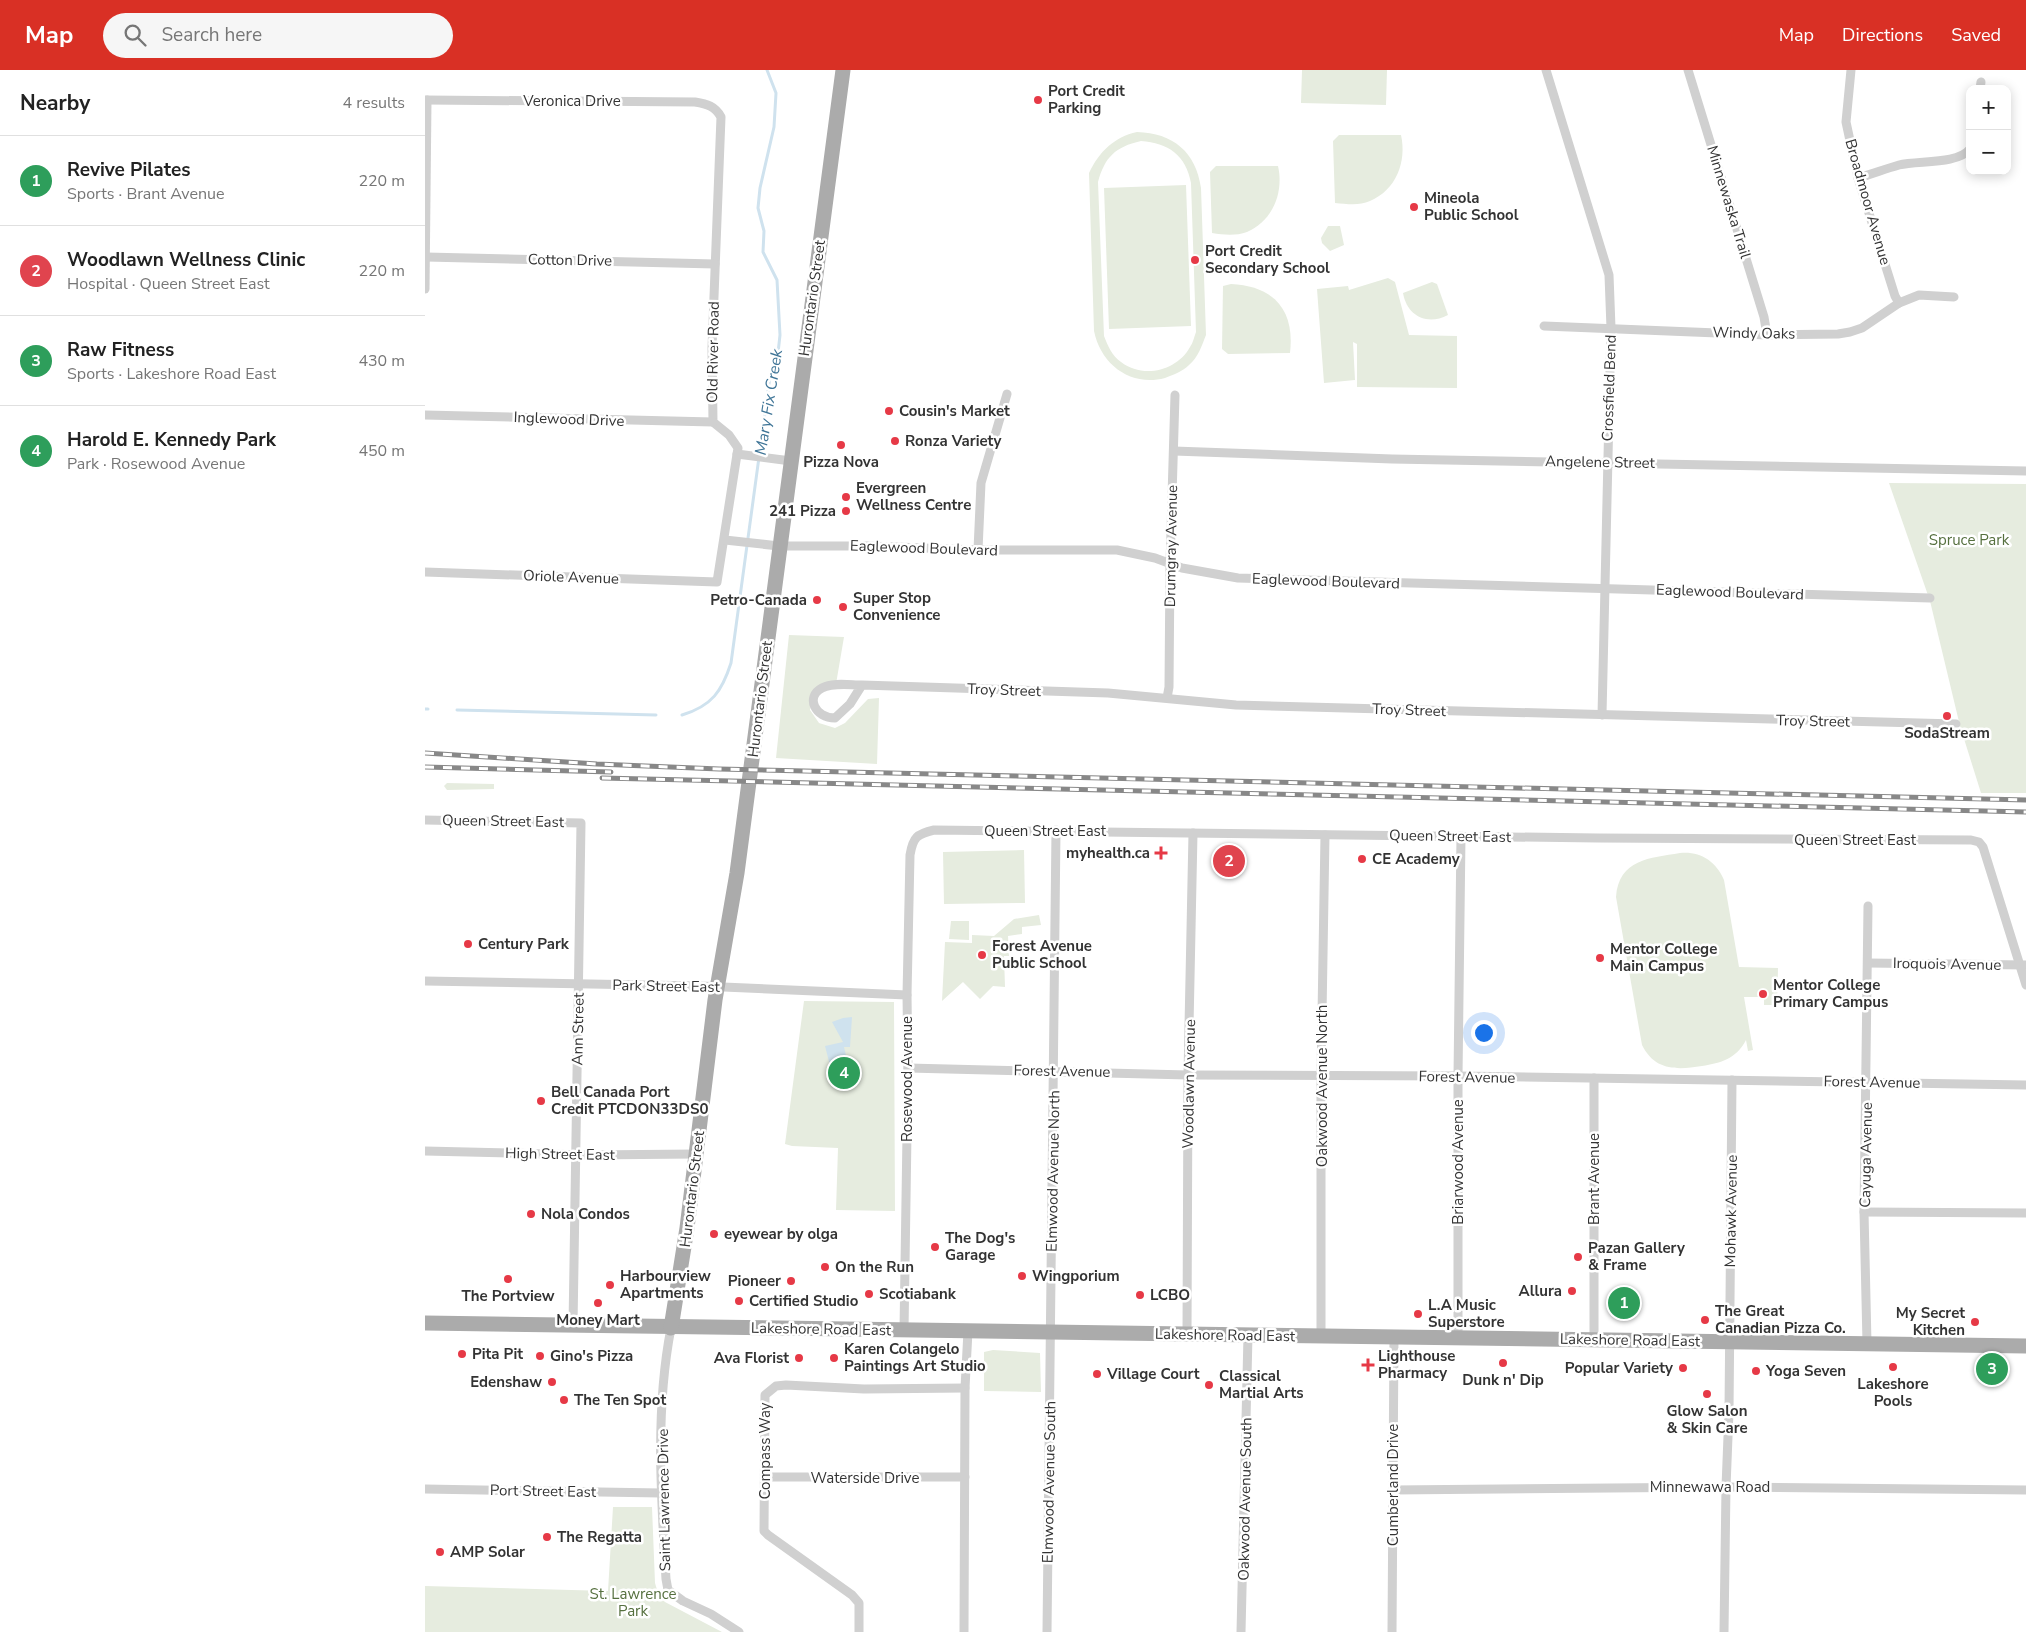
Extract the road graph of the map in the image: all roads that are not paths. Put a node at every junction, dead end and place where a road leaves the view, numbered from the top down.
1 (843, 70) edge
2 (1546, 70) edge
3 (1688, 70) edge
4 (1851, 70) edge
5 (426, 100) edge
6 (717, 111) joint
7 (1966, 152) edge
8 (1858, 178) junction
9 (426, 257) edge
10 (715, 264) junction
11 (425, 290) edge
12 (1954, 297) dead end
13 (1899, 303) junction
14 (1544, 326) dead end
15 (1611, 328) junction
16 (1767, 335) junction
17 (1007, 394) dead end
18 (1175, 395) dead end
19 (425, 415) edge
20 (713, 422) junction
21 (1174, 451) junction
22 (737, 454) junction
23 (791, 461) junction
24 (1607, 462) junction
25 (2026, 471) edge
26 (725, 540) junction
27 (779, 546) junction
28 (978, 550) junction
29 (1170, 564) junction
30 (425, 572) edge
31 (1603, 588) junction
32 (1930, 598) dead end
33 (862, 685) junction
34 (1167, 698) junction
35 (1602, 715) junction
36 (1956, 724) dead end
37 (425, 820) edge
38 (581, 822) joint
39 (1056, 830) junction
40 (922, 832) joint
41 (1193, 833) junction
42 (1325, 835) junction
43 (1461, 836) junction
44 (1868, 906) dead end
45 (1869, 963) junction
46 (2023, 965) edge
47 (425, 981) edge
48 (579, 984) junction
49 (2026, 985) edge
50 (717, 988) junction
51 (907, 995) junction
52 (908, 1068) junction
53 (1053, 1070) junction
54 (1188, 1075) junction
55 (1321, 1076) junction
56 (1457, 1076) junction
57 (1594, 1078) junction
58 (1732, 1080) junction
59 (1867, 1082) junction
60 (2026, 1085) edge
61 (425, 1151) edge
62 (696, 1154) junction
63 (576, 1155) junction
64 (1865, 1212) junction
65 (2026, 1213) edge
66 (425, 1323) edge
67 (573, 1326) junction
68 (671, 1328) junction
69 (903, 1330) junction
70 (968, 1331) junction
71 (1051, 1332) junction
72 (1187, 1334) junction
73 (1248, 1335) junction
74 (1321, 1336) junction
75 (1393, 1337) junction
76 (1458, 1338) junction
77 (1594, 1340) junction
78 (1729, 1342) junction
79 (1867, 1343) junction
80 (2026, 1346) edge
81 (965, 1388) junction
82 (965, 1477) junction
83 (765, 1478) junction
84 (1726, 1486) junction
85 (425, 1489) edge
86 (1394, 1490) junction
87 (2026, 1490) edge
88 (661, 1493) junction
89 (739, 1632) edge
90 (859, 1632) edge
91 (964, 1632) edge
92 (1047, 1632) edge
93 (1241, 1632) edge
94 (1392, 1632) edge
95 (1724, 1632) edge

1 - 23 main road, Hurontario Street
2 - 15 street, Crossfield Bend
3 - 16 street, Minnewaska Trail
4 - 8 street, Broadmoor Avenue
5 - 6 street, Veronica Drive
5 - 9 street
6 - 10 street, Old River Road
7 - 8 street
8 - 13 street, Broadmoor Avenue
9 - 10 street, Cotton Drive
9 - 11 street
10 - 20 street, Old River Road
12 - 13 street, Windy Oaks
13 - 16 street, Windy Oaks
14 - 15 street, Windy Oaks
15 - 16 street, Windy Oaks
15 - 24 street, Crossfield Bend
17 - 28 street
18 - 21 street, Drumgray Avenue
19 - 20 street, Inglewood Drive
20 - 22 street, Old River Road
21 - 24 street, Angelene Street
21 - 29 street, Drumgray Avenue
22 - 23 street
22 - 26 street
23 - 27 main road, Hurontario Street
24 - 25 street, Angelene Street
24 - 31 street, Crossfield Bend
26 - 27 street, Eaglewood Boulevard
26 - 30 street, Oriole Avenue
27 - 28 street, Eaglewood Boulevard
27 - 50 main road, Hurontario Street
28 - 29 street, Eaglewood Boulevard
29 - 31 street, Eaglewood Boulevard
29 - 34 street, Drumgray Avenue
31 - 32 street, Eaglewood Boulevard
31 - 35 street, Crossfield Bend
33 - 33 street, Troy Street
33 - 34 street, Troy Street
34 - 35 street, Troy Street
35 - 36 street, Troy Street
37 - 38 street, Queen Street East
38 - 48 street, Ann Street
39 - 40 street, Queen Street East
39 - 41 street, Queen Street East
39 - 53 street, Elmwood Avenue North
40 - 51 street, Rosewood Avenue
41 - 42 street, Queen Street East
41 - 54 street, Woodlawn Avenue
42 - 43 street, Queen Street East
42 - 55 street, Oakwood Avenue North
43 - 46 street, Queen Street East
43 - 56 street, Briarwood Avenue
44 - 45 street, Cayuga Avenue
45 - 46 street, Iroquois Avenue
45 - 59 street, Cayuga Avenue
46 - 49 street
47 - 48 street, Park Street East
48 - 50 street, Park Street East
48 - 63 street, Ann Street
50 - 51 street, Park Street East
50 - 62 main road, Hurontario Street
51 - 52 street, Rosewood Avenue
52 - 53 street, Forest Avenue
52 - 69 street, Rosewood Avenue
53 - 54 street, Forest Avenue
53 - 71 street, Elmwood Avenue North
54 - 55 street, Forest Avenue
54 - 72 street, Woodlawn Avenue
55 - 56 street, Forest Avenue
55 - 74 street, Oakwood Avenue North
56 - 57 street, Forest Avenue
56 - 76 street, Briarwood Avenue
57 - 58 street, Forest Avenue
57 - 77 street, Brant Avenue
58 - 59 street, Forest Avenue
58 - 78 street, Mohawk Avenue
59 - 60 street, Forest Avenue
59 - 64 street, Cayuga Avenue
61 - 63 street, High Street East
62 - 63 street, High Street East
62 - 68 main road, Hurontario Street
63 - 67 street, Ann Street
64 - 65 street
64 - 79 street, Cayuga Avenue
66 - 67 main road, Lakeshore Road East
67 - 68 main road, Lakeshore Road East
68 - 69 main road, Lakeshore Road East
68 - 88 street, Saint Lawrence Drive
69 - 70 main road, Lakeshore Road East
70 - 71 main road, Lakeshore Road East
70 - 81 street
71 - 72 main road, Lakeshore Road East
71 - 92 street, Elmwood Avenue South
72 - 73 main road, Lakeshore Road East
73 - 74 main road, Lakeshore Road East
73 - 93 street, Oakwood Avenue South
74 - 75 main road, Lakeshore Road East
75 - 76 main road, Lakeshore Road East
75 - 86 street, Cumberland Drive
76 - 77 main road, Lakeshore Road East
77 - 78 main road, Lakeshore Road East
78 - 79 main road, Lakeshore Road East
78 - 84 street, Mohawk Avenue
79 - 80 main road, Lakeshore Road East
81 - 82 street
81 - 83 street, Compass Way
82 - 83 street, Waterside Drive
82 - 91 street
83 - 90 street, Compass Way
84 - 86 street, Minnewawa Road
84 - 87 street, Minnewawa Road
84 - 95 street, Mohawk Avenue
85 - 88 street, Port Street East
86 - 94 street, Cumberland Drive
88 - 89 street, Saint Lawrence Drive

